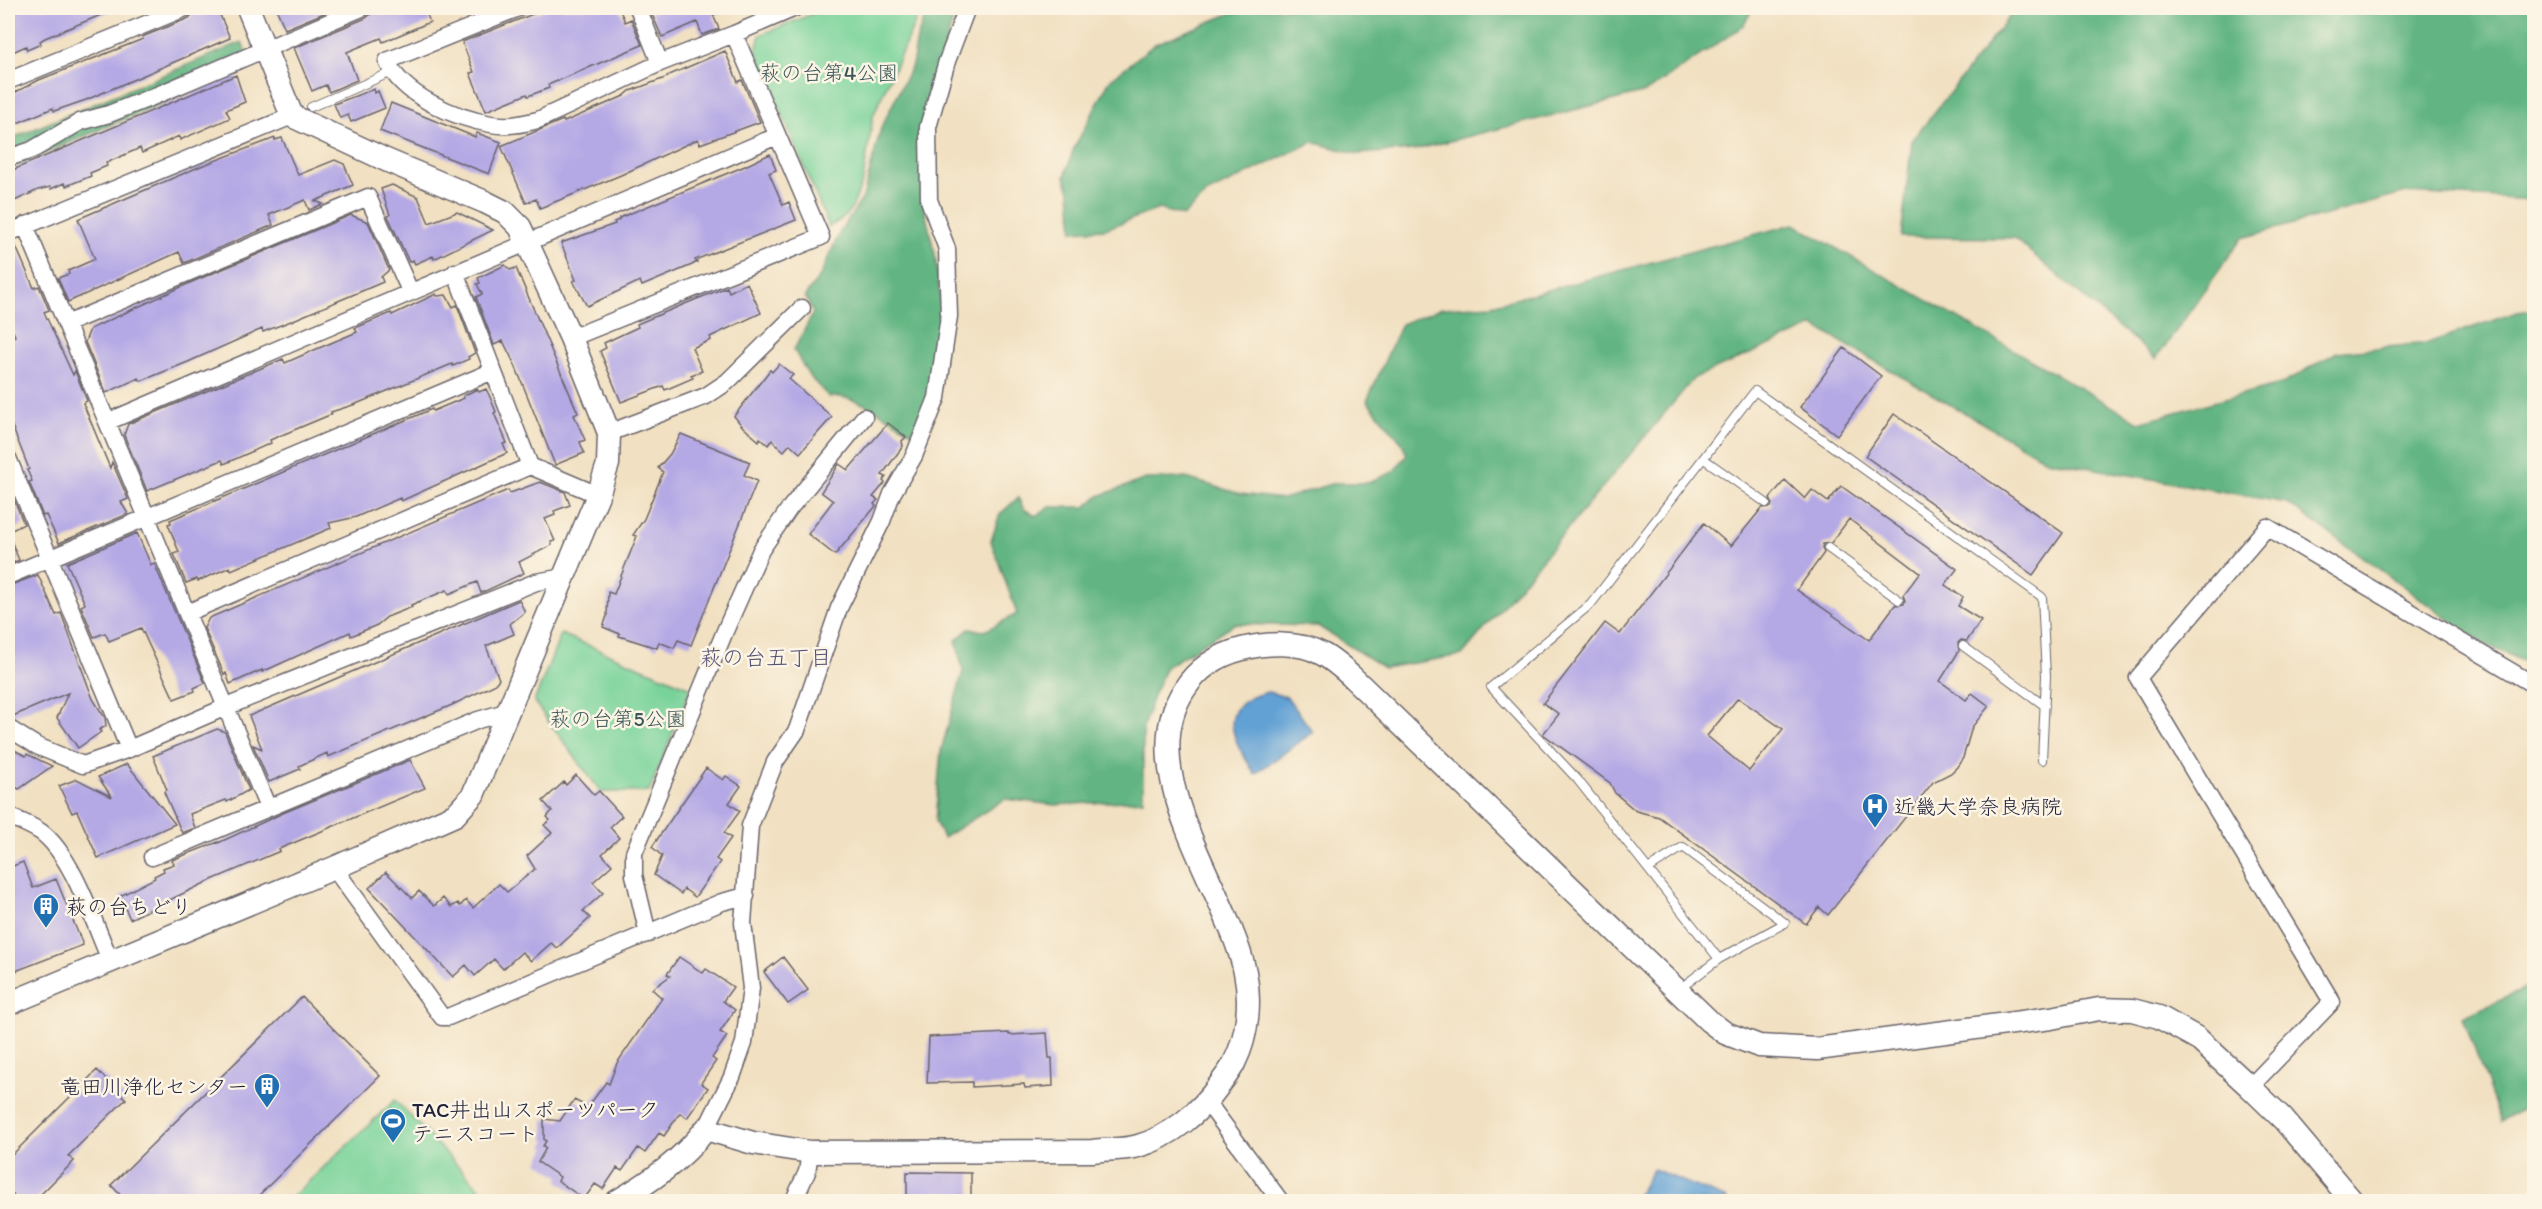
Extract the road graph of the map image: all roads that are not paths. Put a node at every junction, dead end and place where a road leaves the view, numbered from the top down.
1 (185, 8) edge
2 (248, 8) edge
3 (362, 8) edge
4 (518, 8) edge
5 (638, 8) edge
6 (795, 8) edge
7 (967, 8) edge
8 (734, 34) junction
9 (264, 49) junction
10 (660, 63) junction
11 (392, 72) junction
12 (8, 81) edge
13 (301, 112) junction
14 (777, 135) junction
15 (8, 158) edge
16 (25, 225) junction
17 (8, 233) edge
18 (528, 242) junction
19 (454, 272) junction
20 (410, 291) junction
21 (802, 308) dead end
22 (66, 324) junction
23 (571, 338) junction
24 (493, 371) junction
25 (864, 417) dead end
26 (107, 422) junction
27 (609, 432) junction
28 (8, 459) edge
29 (1704, 459) junction
30 (530, 466) junction
31 (598, 495) junction
32 (1766, 503) dead end
33 (147, 516) junction
34 (1828, 548) dead end
35 (50, 558) junction
36 (8, 576) edge
37 (564, 577) junction
38 (1899, 600) dead end
39 (187, 613) junction
40 (1963, 646) dead end
41 (2535, 685) edge
42 (2045, 706) junction
43 (226, 707) junction
44 (509, 711) junction
45 (8, 728) edge
46 (129, 749) junction
47 (2042, 760) dead end
48 (268, 808) junction
49 (8, 815) edge
50 (152, 857) dead end
51 (334, 868) junction
52 (1648, 869) junction
53 (746, 896) junction
54 (648, 934) junction
55 (1719, 959) junction
56 (111, 962) junction
57 (1678, 990) junction
58 (8, 1004) edge
59 (2250, 1086) junction
60 (1207, 1102) junction
61 (705, 1129) junction
62 (810, 1152) junction
63 (616, 1202) edge
64 (793, 1202) edge
65 (1281, 1202) edge
66 (2353, 1202) edge

1 - 12 street
2 - 9 street
3 - 9 street
4 - 11 street
5 - 10 street
6 - 8 street
7 - 53 street
8 - 10 street
8 - 14 street
9 - 13 street
9 - 15 street
10 - 11 street
11 - 13 lane
13 - 16 street
13 - 18 street
14 - 18 street
14 - 23 street
16 - 17 street
16 - 22 street
18 - 19 street
18 - 23 street
19 - 20 street
19 - 24 street
20 - 22 street
20 - 26 street
21 - 27 street
22 - 26 street
23 - 27 street
24 - 30 street
24 - 33 street
25 - 54 street
26 - 33 street
27 - 31 street
28 - 35 street
29 - 32 lane
29 - 42 lane
29 - 52 lane
30 - 31 street
30 - 39 street
31 - 37 street
33 - 35 street
33 - 39 street
34 - 38 lane
35 - 36 street
35 - 46 street
37 - 43 street
37 - 44 street
39 - 43 street
40 - 42 lane
41 - 59 street
42 - 47 lane
43 - 46 street
43 - 48 street
44 - 48 street
44 - 51 street
45 - 46 street
48 - 50 street
49 - 56 street
51 - 54 street
51 - 56 street
52 - 55 lane
52 - 55 lane
53 - 54 street
53 - 61 street
55 - 57 lane
56 - 58 street
57 - 59 street
57 - 60 street
59 - 66 street
60 - 62 street
60 - 65 street
61 - 62 street
61 - 63 street
62 - 64 street

